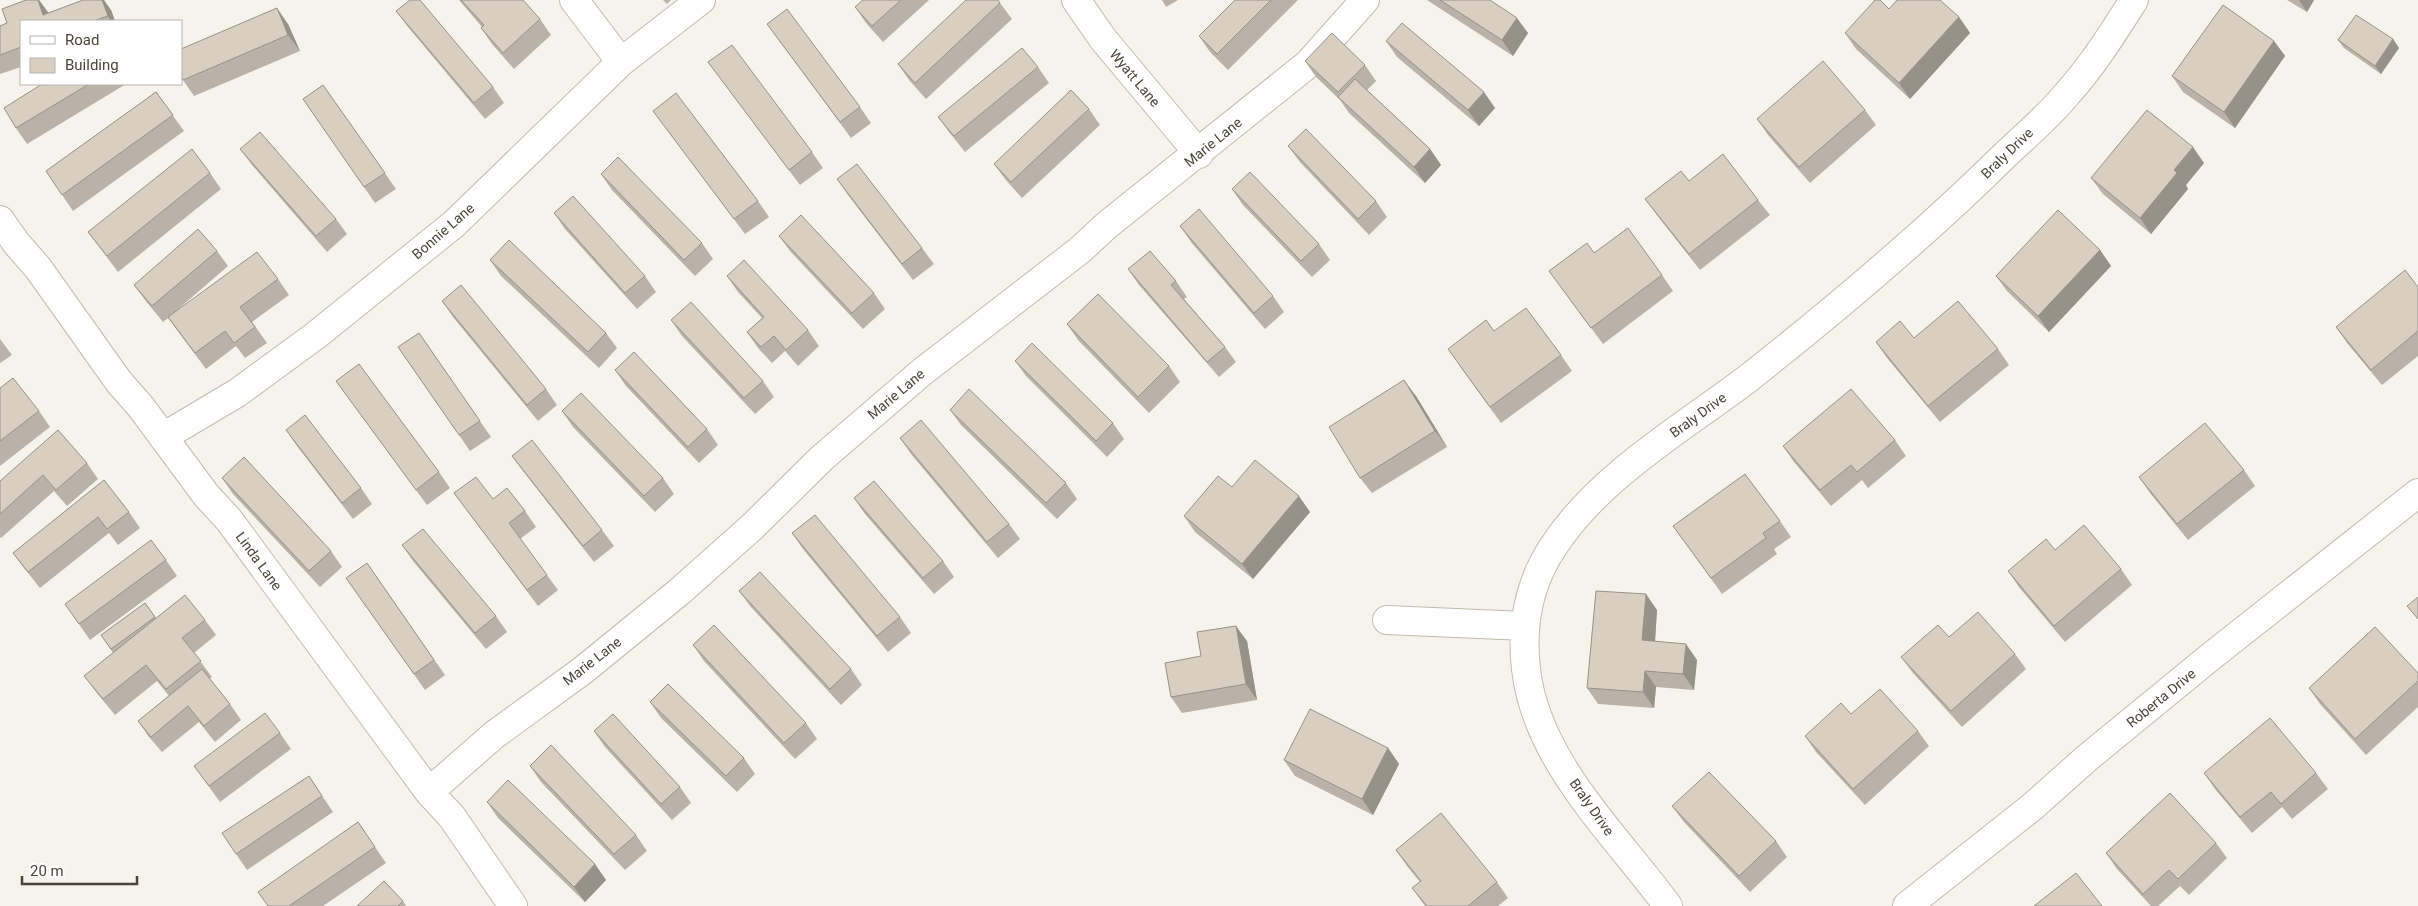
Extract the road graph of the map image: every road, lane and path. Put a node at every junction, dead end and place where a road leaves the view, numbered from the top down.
1 (574, 0) edge
2 (701, 0) edge
3 (1076, 0) edge
4 (1365, 0) edge
5 (2134, 0) edge
6 (621, 62) junction
7 (1198, 154) junction
8 (0, 220) edge
9 (163, 437) junction
10 (2418, 493) edge
11 (1387, 620) dead end
12 (1525, 626) junction
13 (429, 792) junction
14 (513, 906) edge
15 (1668, 906) edge
16 (1907, 906) edge

1 - 6 street
2 - 6 street, Bonnie Lane
3 - 7 street, Wyatt Lane
4 - 7 street, Marie Lane
5 - 12 street, Braly Drive
6 - 9 street, Bonnie Lane
7 - 13 street, Marie Lane
8 - 9 street, Linda Lane
9 - 13 street, Linda Lane
10 - 16 street, Roberta Drive
11 - 12 street
12 - 15 street, Braly Drive
13 - 14 street, Linda Lane

